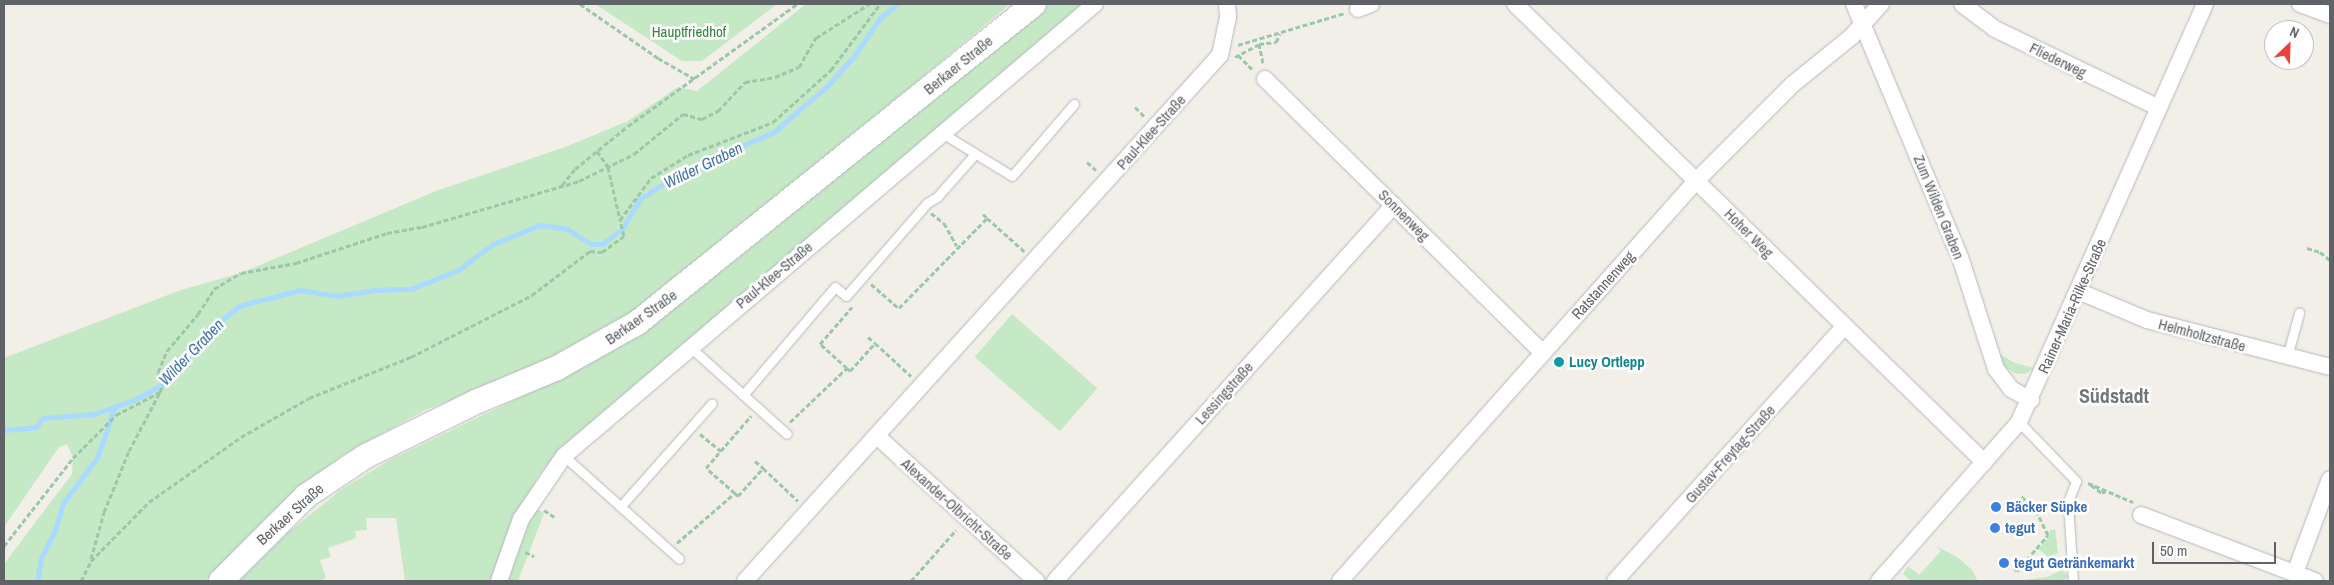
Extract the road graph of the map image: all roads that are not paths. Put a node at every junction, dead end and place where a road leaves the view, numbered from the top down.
1 (1034, 4) edge
2 (1095, 4) edge
3 (1227, 4) edge
4 (1515, 4) edge
5 (1854, 4) edge
6 (1881, 4) edge
7 (1962, 4) edge
8 (2205, 4) edge
9 (2300, 4) edge
10 (2330, 14) edge
11 (1863, 22) junction
12 (1264, 71) road end
13 (1074, 104) dead end
14 (2159, 108) junction
15 (942, 133) junction
16 (976, 154) junction
17 (1696, 181) junction
18 (1394, 205) junction
19 (2078, 291) junction
20 (2299, 313) dead end
21 (1844, 327) junction
22 (690, 346) junction
23 (1542, 352) junction
24 (2287, 357) junction
25 (2330, 368) edge
26 (743, 394) junction
27 (2031, 400) junction
28 (712, 403) dead end
29 (2019, 422) junction
30 (785, 432) road end
31 (878, 437) junction
32 (564, 456) junction
33 (1984, 462) junction
34 (2330, 478) edge
35 (621, 506) junction
36 (2141, 515) road end
37 (679, 559) dead end
38 (2295, 573) junction
39 (1887, 579) edge
40 (220, 581) edge
41 (499, 581) edge
42 (745, 581) edge
43 (1036, 581) edge
44 (1055, 581) edge
45 (1340, 581) edge
46 (1615, 581) edge
47 (2073, 581) edge
48 (2315, 581) edge

1 - 40 main road, Berkaer Straße
2 - 15 street, Paul-Klee-Straße
3 - 31 street, Paul-Klee-Straße
4 - 17 street, Hoher Weg
5 - 11 street, Zum Wilden Graben
6 - 11 street, Ratstannenweg
7 - 14 street, Fliederweg
8 - 14 street, Rainer-Maria-Rilke-Straße
9 - 10 street
11 - 17 street, Ratstannenweg
11 - 27 street, Zum Wilden Graben
12 - 18 street, Sonnenweg
13 - 16 lane
14 - 19 street, Rainer-Maria-Rilke-Straße
15 - 16 lane
15 - 22 street, Paul-Klee-Straße
16 - 26 lane
17 - 21 street, Hoher Weg
17 - 23 street, Ratstannenweg
18 - 23 street, Sonnenweg
18 - 44 street, Lessingstraße
19 - 24 street, Helmholtzstraße
19 - 27 street, Rainer-Maria-Rilke-Straße
20 - 24 lane
21 - 33 street, Hoher Weg
21 - 46 street, Gustav-Freytag-Straße
22 - 26 lane
22 - 32 street, Paul-Klee-Straße
23 - 45 street, Ratstannenweg
24 - 25 street, Helmholtzstraße
26 - 30 lane
27 - 29 street, Rainer-Maria-Rilke-Straße
28 - 35 lane
29 - 33 street, Rainer-Maria-Rilke-Straße
29 - 47 lane
31 - 42 street, Paul-Klee-Straße
31 - 43 street, Alexander-Olbricht-Straße
32 - 35 lane
32 - 41 street, Paul-Klee-Straße
33 - 39 street, Rainer-Maria-Rilke-Straße
34 - 38 street
35 - 37 lane
36 - 38 street
38 - 48 street

